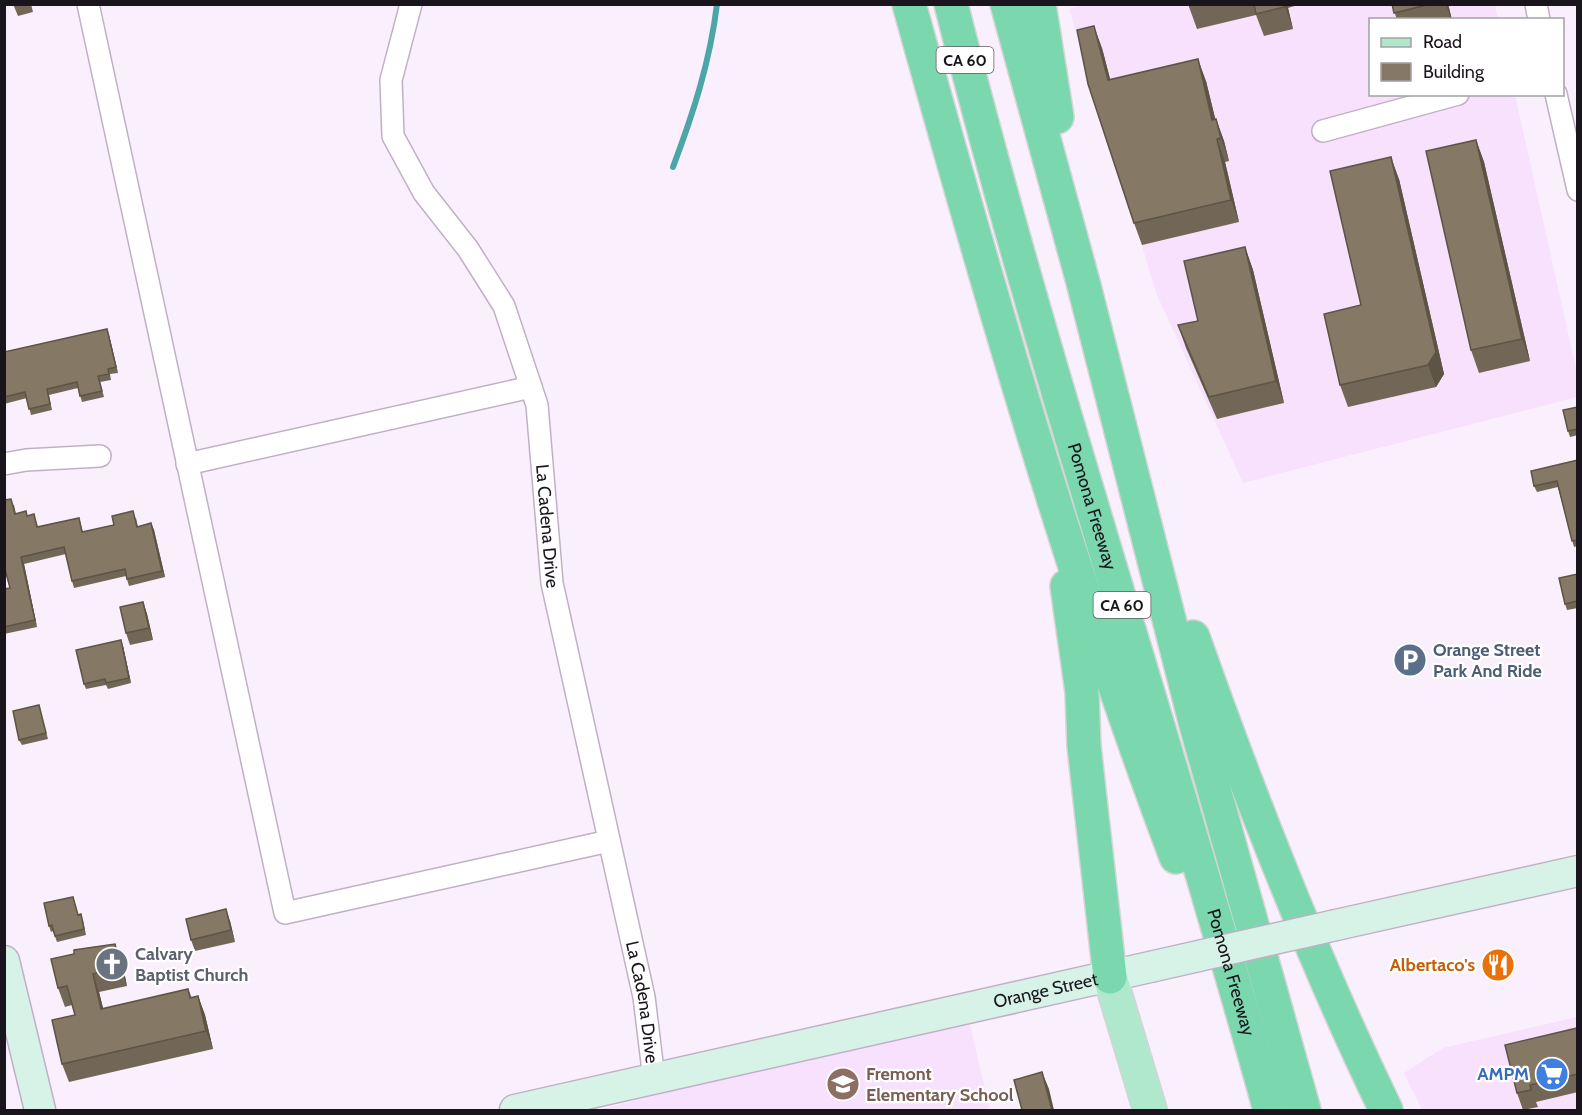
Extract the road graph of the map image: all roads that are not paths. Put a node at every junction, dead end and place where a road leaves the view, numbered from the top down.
1 (88, 4) edge
2 (411, 4) edge
3 (907, 4) edge
4 (951, 4) edge
5 (1007, 4) edge
6 (1039, 4) edge
7 (1451, 96) edge
8 (1556, 96) edge
9 (1323, 131) dead end
10 (1578, 190) edge
11 (1083, 282) junction
12 (531, 387) junction
13 (1028, 415) junction
14 (1119, 423) junction
15 (100, 456) dead end
16 (4, 464) edge
17 (188, 464) junction
18 (609, 841) junction
19 (1578, 871) edge
20 (4, 961) edge
21 (1110, 977) junction
22 (654, 1079) junction
23 (1267, 1102) edge
24 (40, 1110) edge
25 (515, 1110) edge
26 (1150, 1110) edge
27 (1304, 1110) edge
28 (1386, 1110) edge

1 - 17 street
2 - 12 street, La Cadena Drive
3 - 13 highway
4 - 23 highway, Pomona Freeway / CA 60
5 - 11 highway, Pomona Freeway / CA 60
6 - 11 highway
7 - 9 street
8 - 10 street
11 - 14 highway, Pomona Freeway / CA 60
12 - 17 street
12 - 18 street, La Cadena Drive
13 - 21 highway
13 - 23 highway
14 - 27 highway, Pomona Freeway / CA 60
14 - 28 highway
15 - 16 street
17 - 18 street
18 - 22 street, La Cadena Drive
19 - 21 street, Orange Street, bridge
20 - 24 street
21 - 22 street, Orange Street
21 - 26 main road
22 - 25 street, Orange Street

